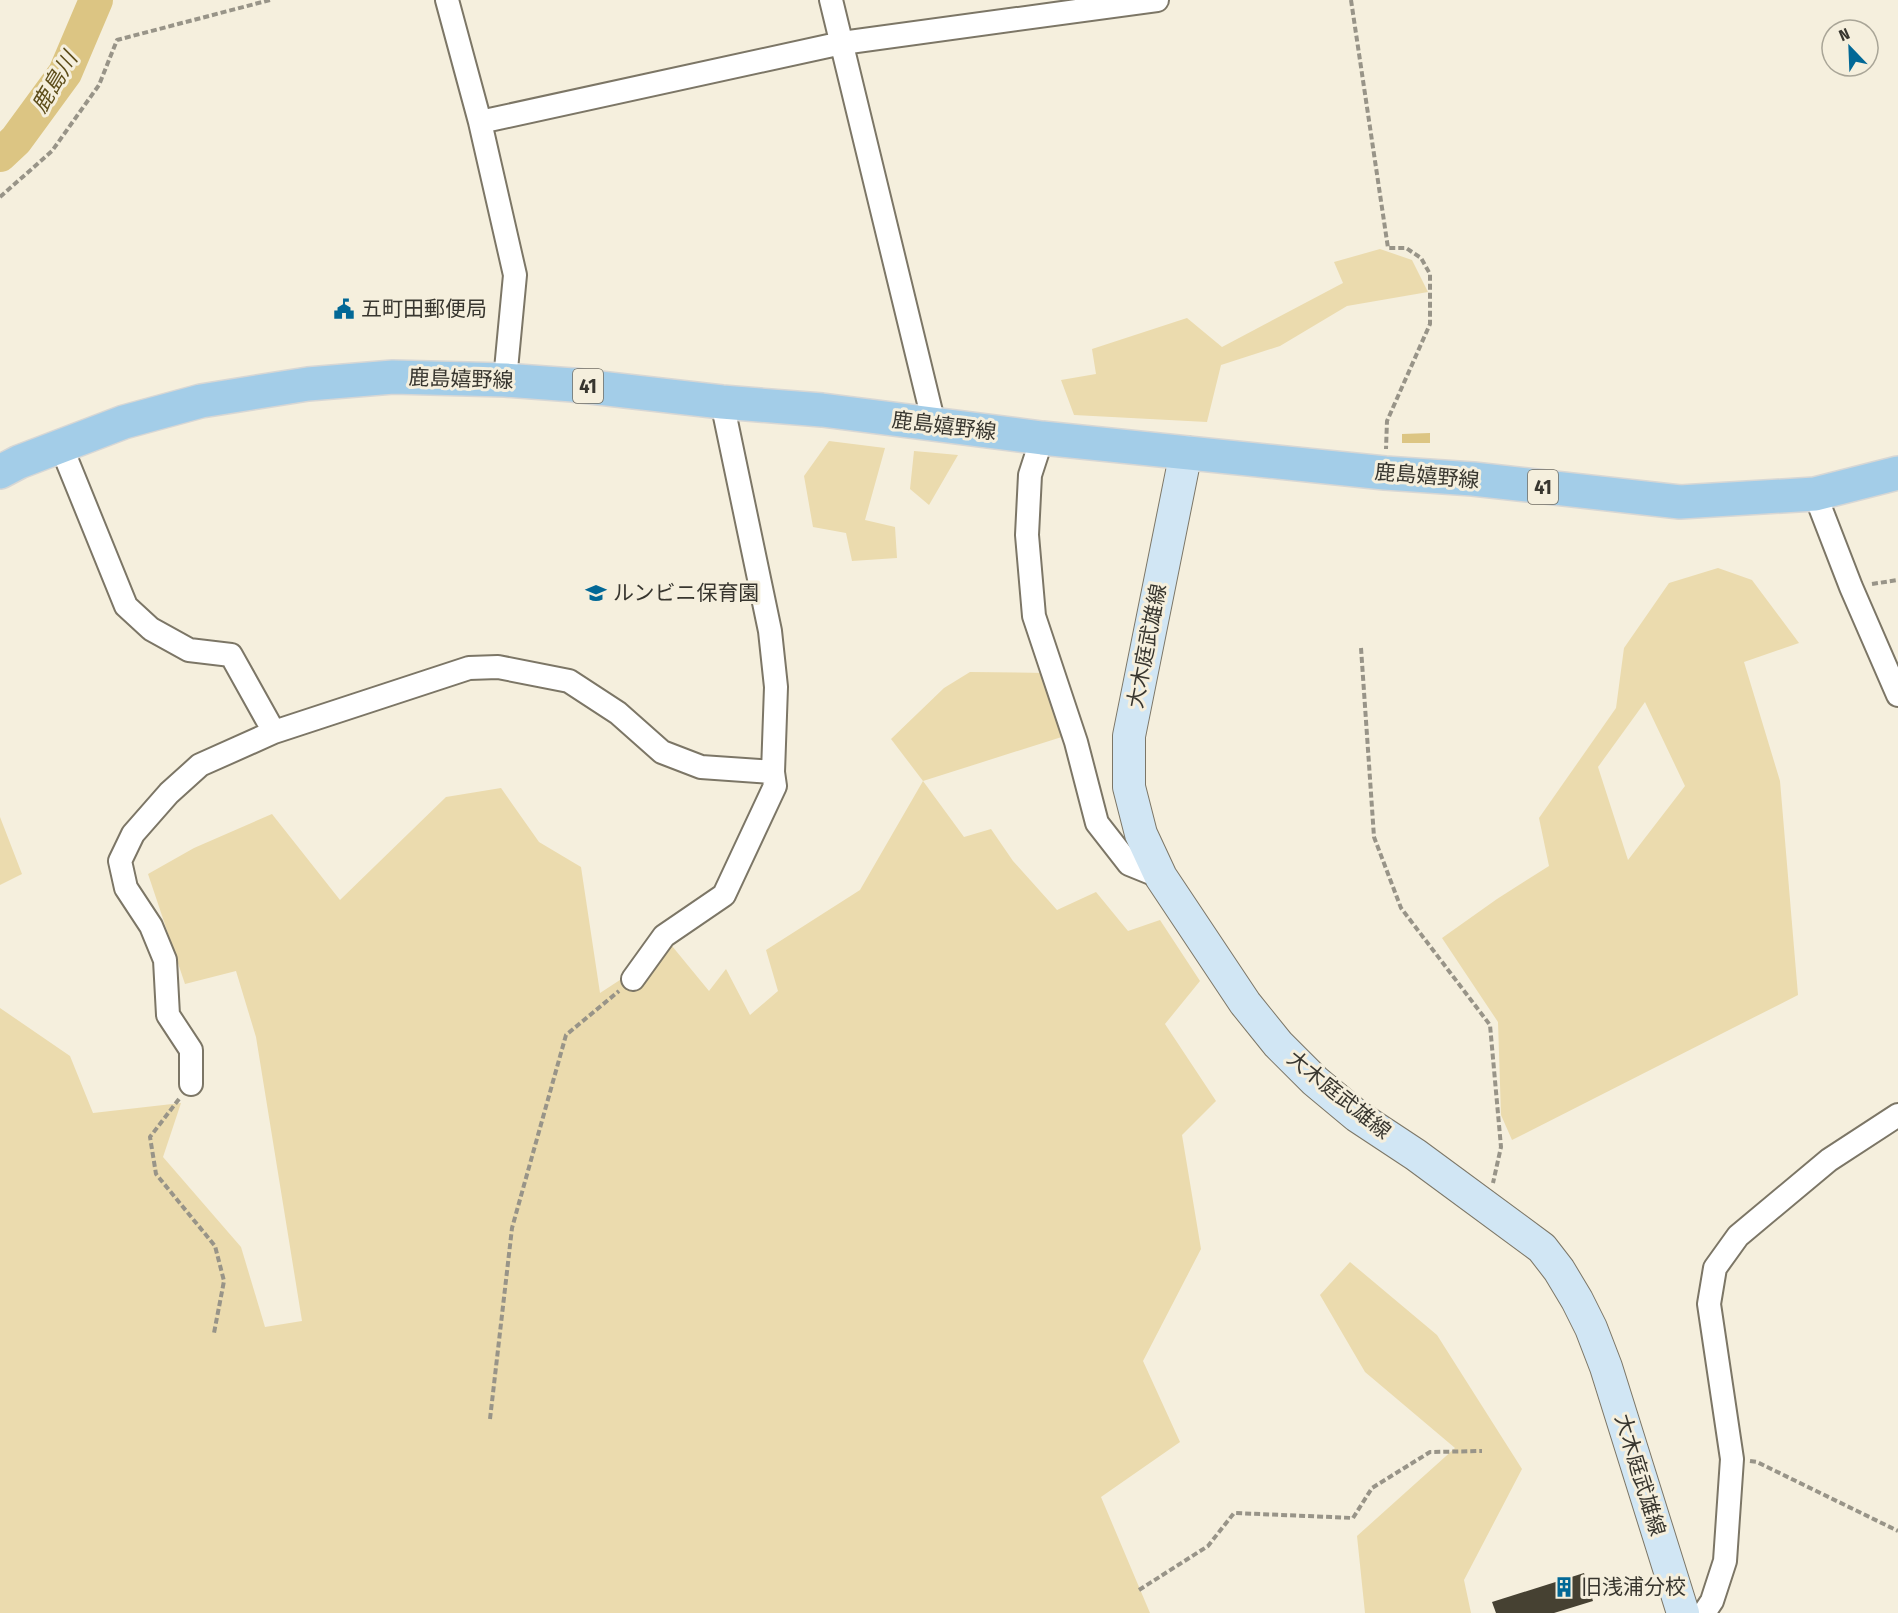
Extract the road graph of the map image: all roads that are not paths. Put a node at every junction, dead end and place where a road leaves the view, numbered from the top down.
1 (447, 0) edge
2 (831, 0) edge
3 (1157, 0) edge
4 (842, 43) junction
5 (480, 122) junction
6 (505, 380) junction
7 (722, 402) junction
8 (934, 424) junction
9 (1042, 438) junction
10 (61, 446) junction
11 (1186, 452) junction
12 (0, 472) edge
13 (1898, 473) edge
14 (1815, 494) junction
15 (1898, 695) edge
16 (274, 732) junction
17 (773, 772) junction
18 (1161, 877) junction
19 (633, 979) road end
20 (191, 1084) road end
21 (1898, 1114) edge
22 (1683, 1613) edge
23 (1704, 1613) edge

1 - 5 street
2 - 4 street
3 - 4 street
4 - 5 street
4 - 8 street
5 - 6 street
6 - 7 main road, 鹿島嬉野線 / 41
6 - 10 main road, 鹿島嬉野線 / 41
7 - 8 main road, 鹿島嬉野線 / 41
7 - 17 street
8 - 9 main road, 鹿島嬉野線 / 41
9 - 11 main road, 鹿島嬉野線 / 41
9 - 18 street
10 - 12 main road, 鹿島嬉野線 / 41
10 - 16 street
11 - 14 main road, 鹿島嬉野線 / 41
11 - 18 main road, 大木庭武雄線
13 - 14 main road, 鹿島嬉野線 / 41
14 - 15 street
16 - 17 street
16 - 20 street
17 - 19 street
18 - 22 main road, 大木庭武雄線
21 - 23 street

